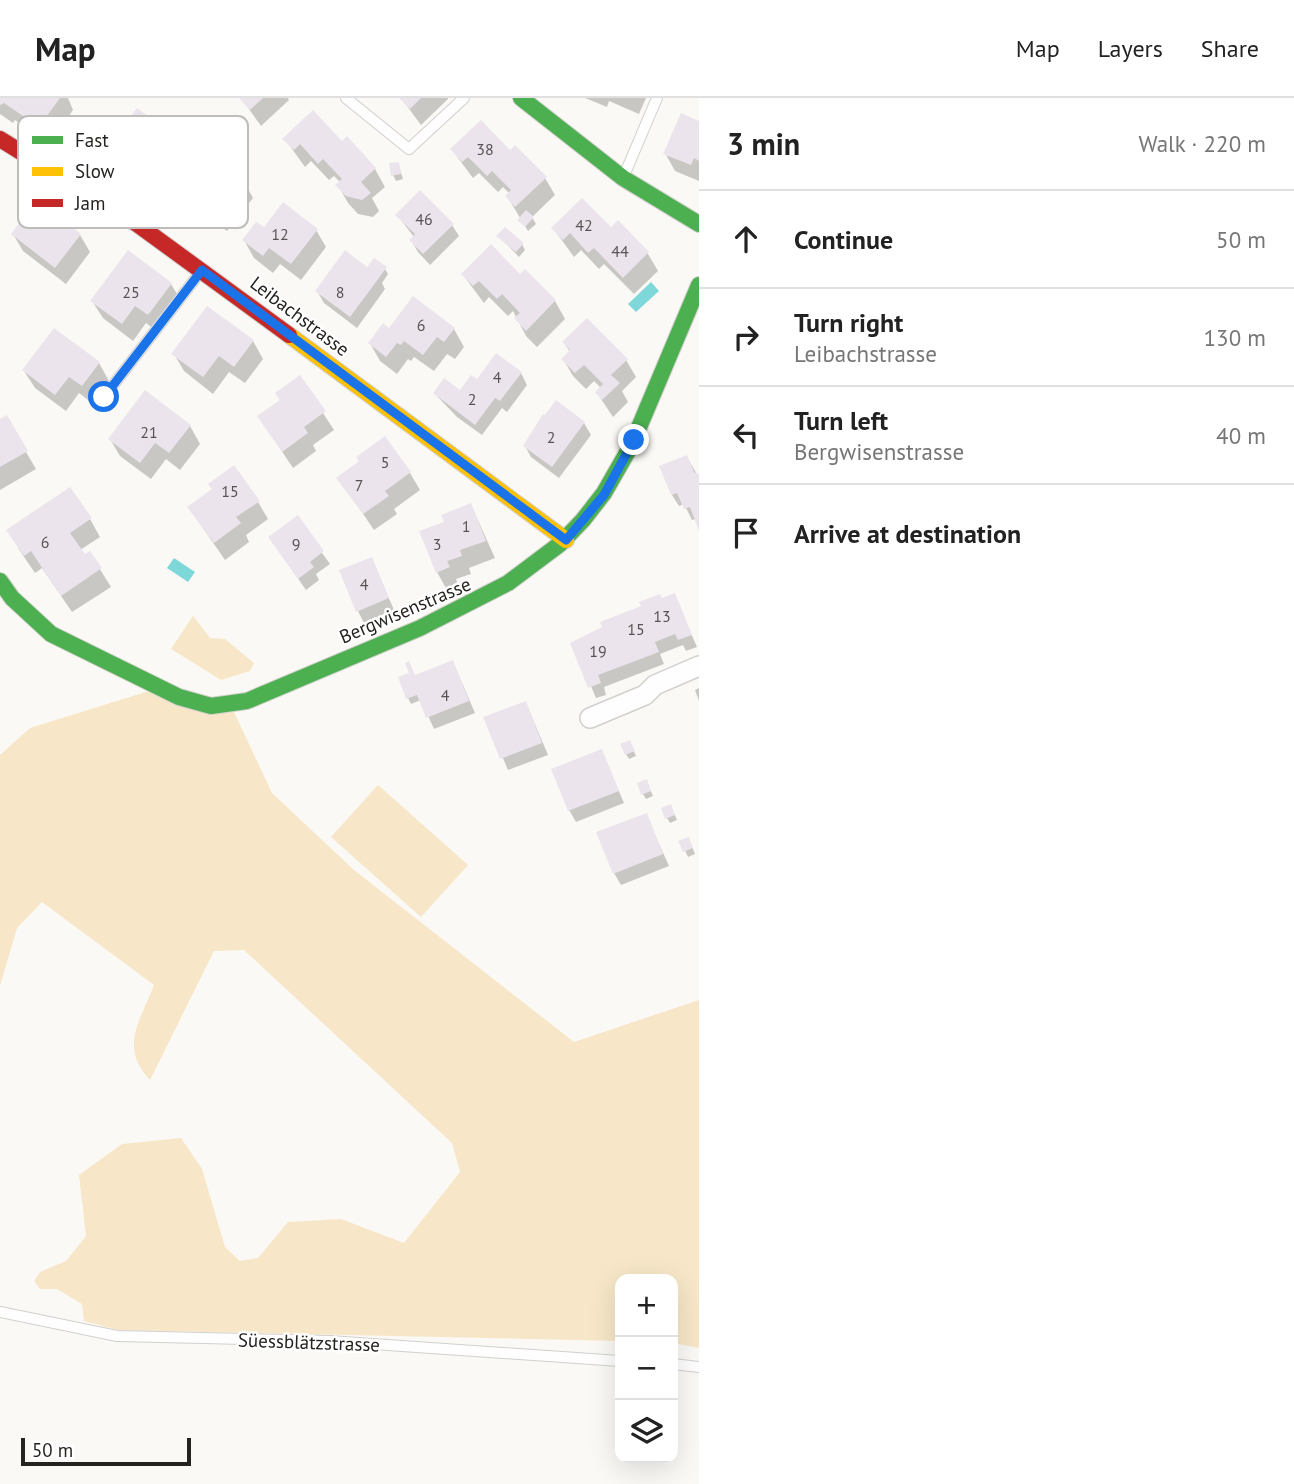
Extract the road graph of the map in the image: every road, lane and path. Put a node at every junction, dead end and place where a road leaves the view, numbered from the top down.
1 (346, 98) edge
2 (464, 98) edge
3 (521, 98) edge
4 (657, 98) edge
5 (0, 139) edge
6 (18, 150) edge
7 (623, 178) junction
8 (699, 224) edge
9 (143, 228) edge
10 (202, 270) junction
11 (699, 285) edge
12 (104, 397) dead end
13 (566, 540) junction
14 (0, 581) edge
15 (699, 666) edge
16 (590, 718) dead end
17 (0, 1312) edge
18 (615, 1361) edge
19 (678, 1365) edge
20 (699, 1367) edge

1 - 2 lane
3 - 7 street
4 - 7 lane
5 - 6 street, Leibachstrasse
7 - 8 street
9 - 10 street, Leibachstrasse
10 - 12 lane
10 - 13 street, Leibachstrasse
11 - 13 street, Bergwisenstrasse
13 - 14 street, Bergwisenstrasse
15 - 16 street
17 - 18 lane, Süessblätzstrasse
19 - 20 lane

